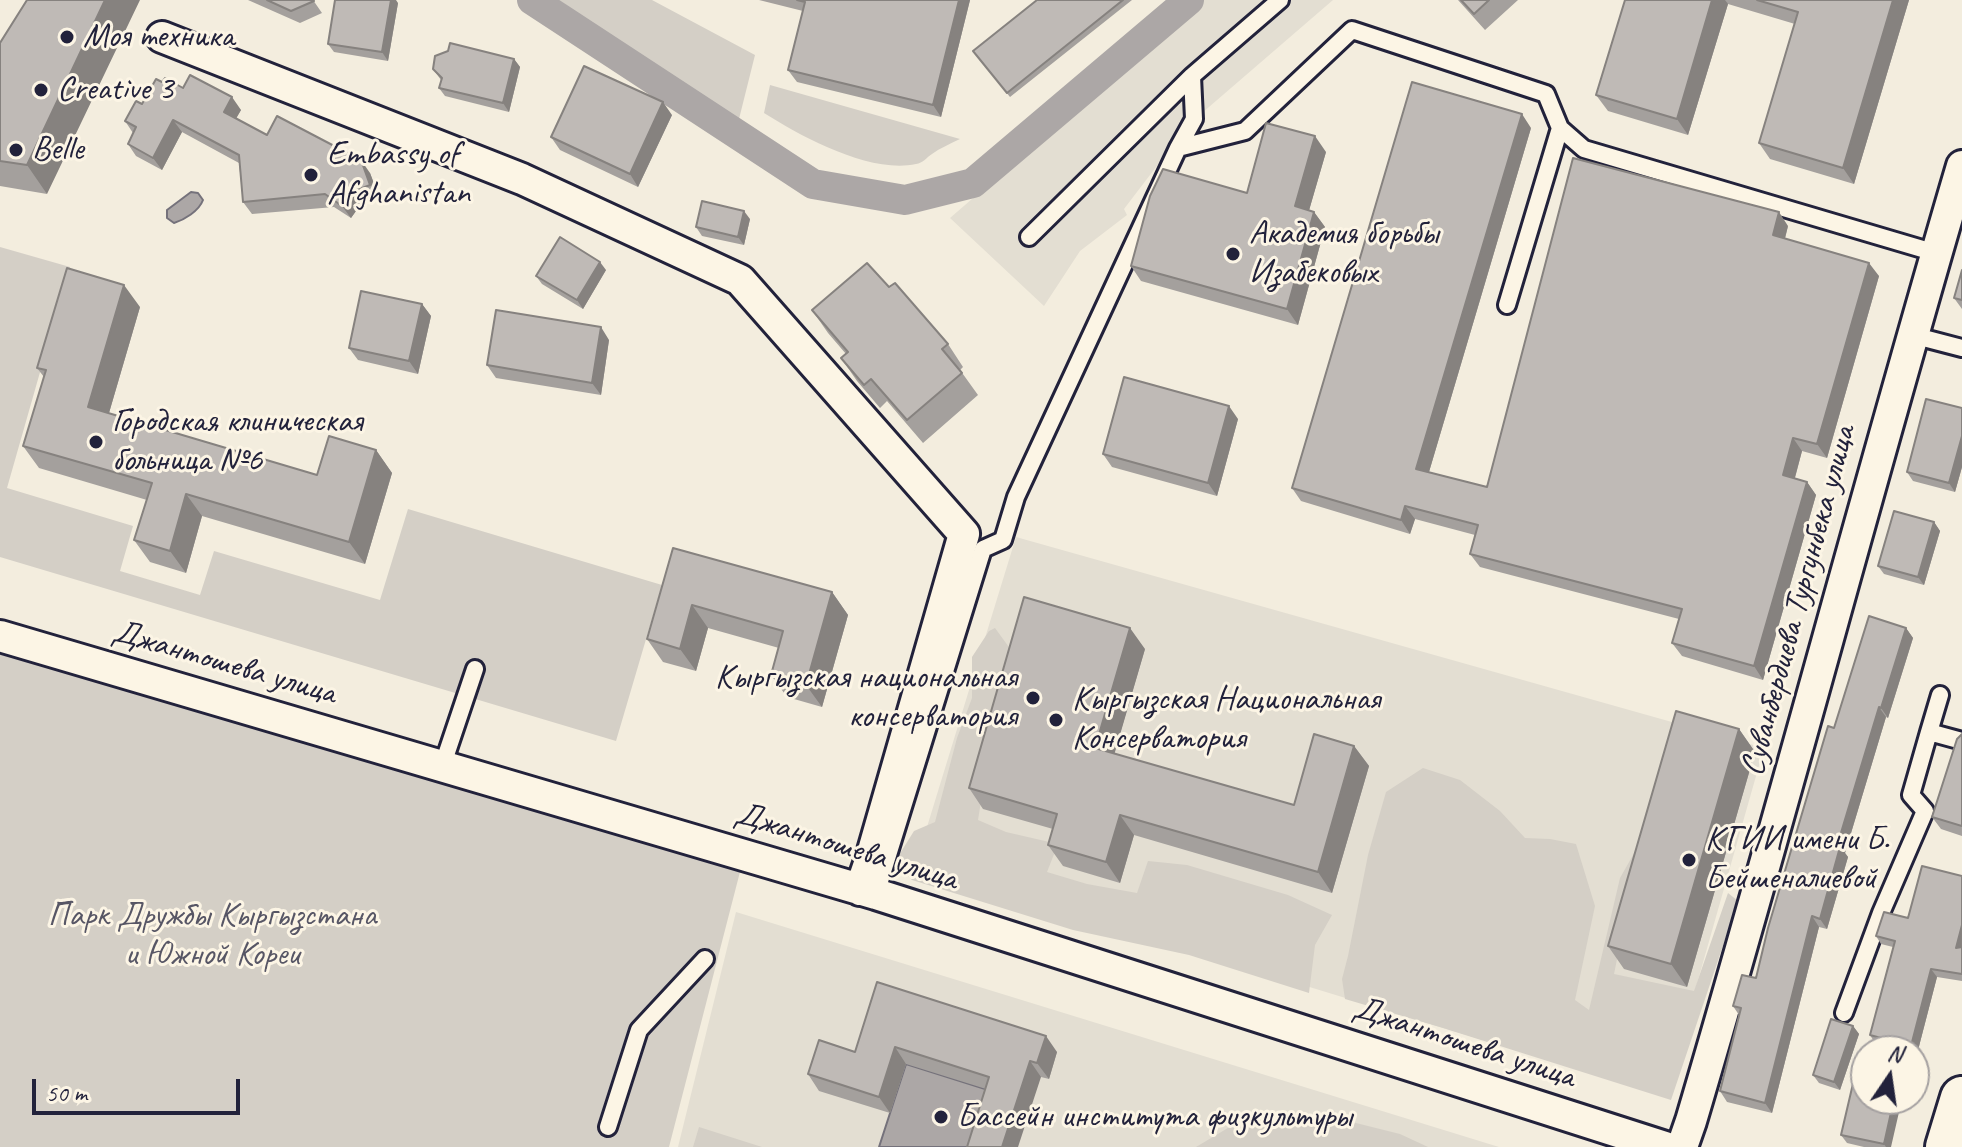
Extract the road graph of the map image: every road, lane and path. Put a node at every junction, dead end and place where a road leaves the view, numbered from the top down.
1 (1280, 0) edge
2 (162, 37) dead end
3 (1192, 76) junction
4 (1560, 128) junction
5 (1178, 148) junction
6 (1962, 166) edge
7 (1029, 237) dead end
8 (1936, 253) junction
9 (1507, 305) dead end
10 (1912, 335) junction
11 (1962, 348) edge
12 (0, 636) edge
13 (475, 669) dead end
14 (1940, 695) dead end
15 (1929, 732) junction
16 (1962, 741) edge
17 (442, 767) junction
18 (868, 892) junction
19 (705, 959) dead end
20 (1844, 1013) dead end
21 (1962, 1098) edge
22 (608, 1127) dead end
23 (1665, 1147) edge
24 (1682, 1147) edge
25 (1947, 1147) edge

1 - 3 lane
2 - 18 street
3 - 5 lane
3 - 7 lane
4 - 5 lane
4 - 8 lane
4 - 9 lane
5 - 18 lane
6 - 8 street, Суванбердиева Тургунбека улица
8 - 10 street, Суванбердиева Тургунбека улица
10 - 11 lane
10 - 24 street, Суванбердиева Тургунбека улица
12 - 17 street, Джантошева улица
13 - 17 lane
14 - 15 lane
15 - 16 lane
15 - 20 lane
17 - 18 street, Джантошева улица
18 - 23 street, Джантошева улица
19 - 22 lane
21 - 25 main road

